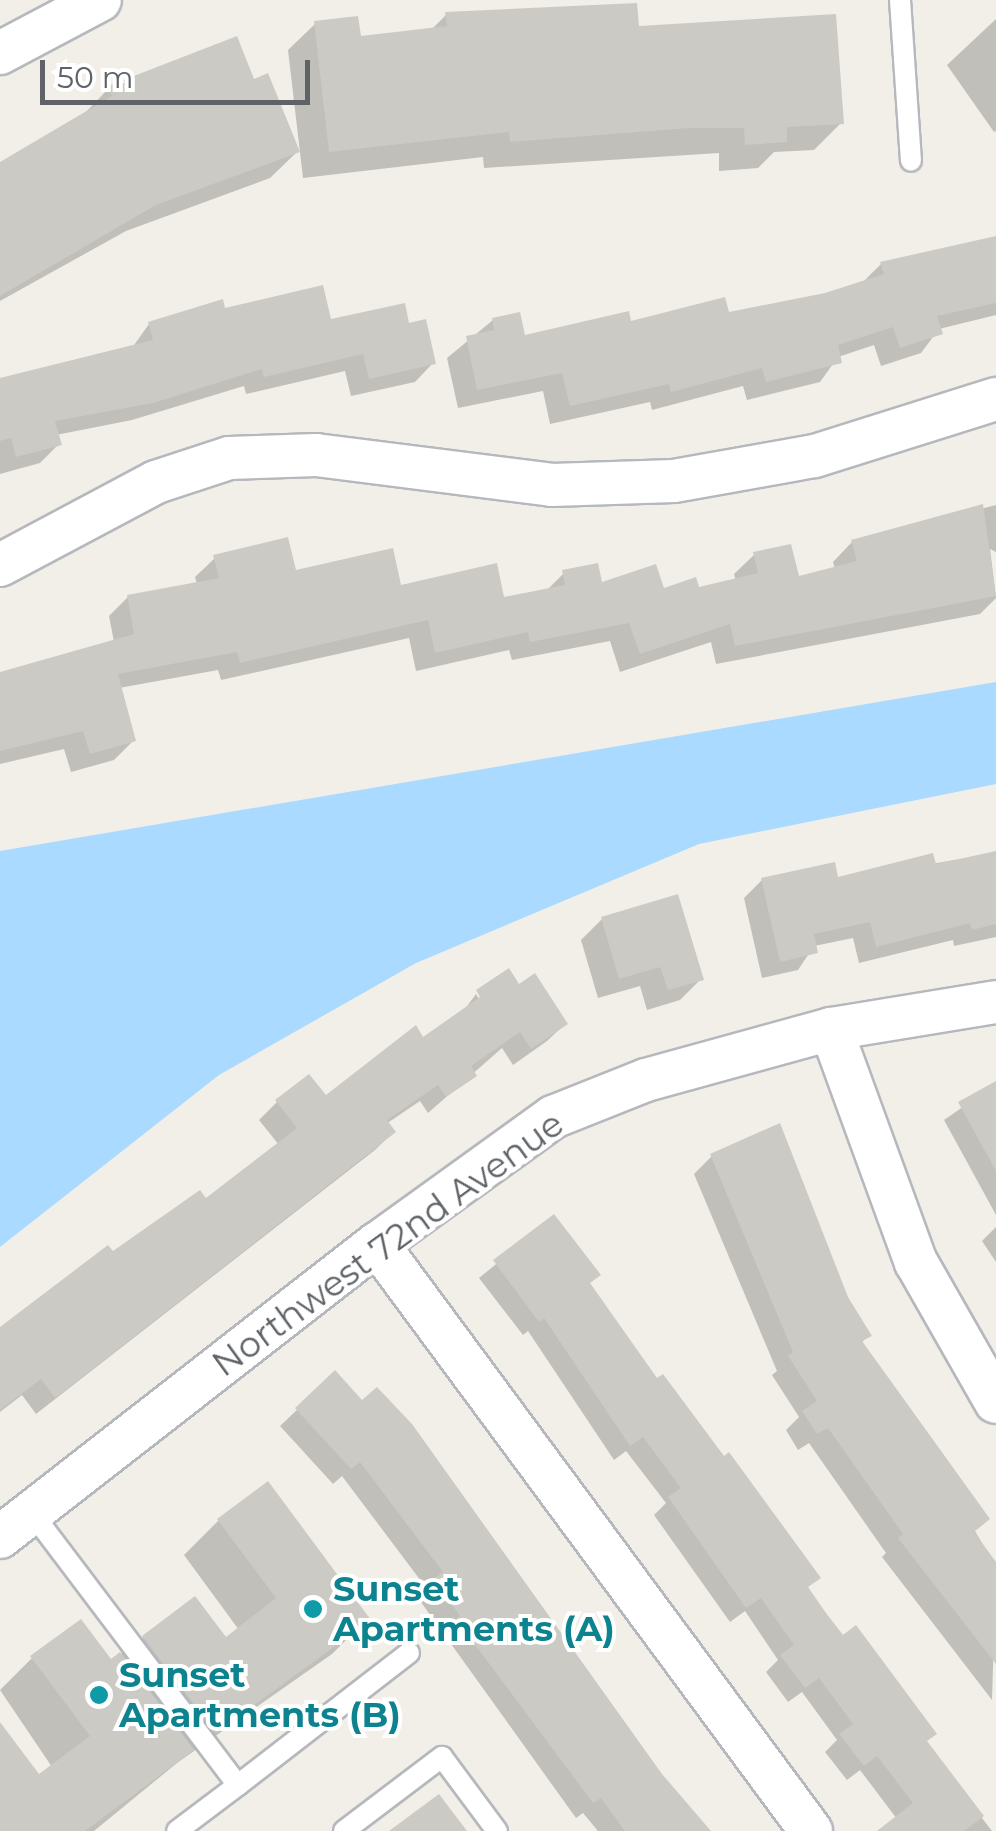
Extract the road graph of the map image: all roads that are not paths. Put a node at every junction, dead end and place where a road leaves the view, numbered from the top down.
1 (100, 0) edge
2 (900, 0) edge
3 (0, 53) edge
4 (911, 160) dead end
5 (996, 399) edge
6 (0, 565) edge
7 (996, 1002) edge
8 (832, 1029) junction
9 (377, 1244) junction
10 (996, 1402) edge
11 (16, 1525) edge
12 (409, 1654) dead end
13 (238, 1784) junction
14 (178, 1831) edge
15 (344, 1831) edge
16 (498, 1831) edge
17 (811, 1831) edge

1 - 3 street
2 - 4 lane
5 - 6 street
7 - 8 street, Northwest 72nd Avenue
8 - 9 street, Northwest 72nd Avenue
8 - 10 street
9 - 11 street, Northwest 72nd Avenue
9 - 17 street
11 - 13 lane
12 - 13 lane
13 - 14 lane
15 - 16 lane

